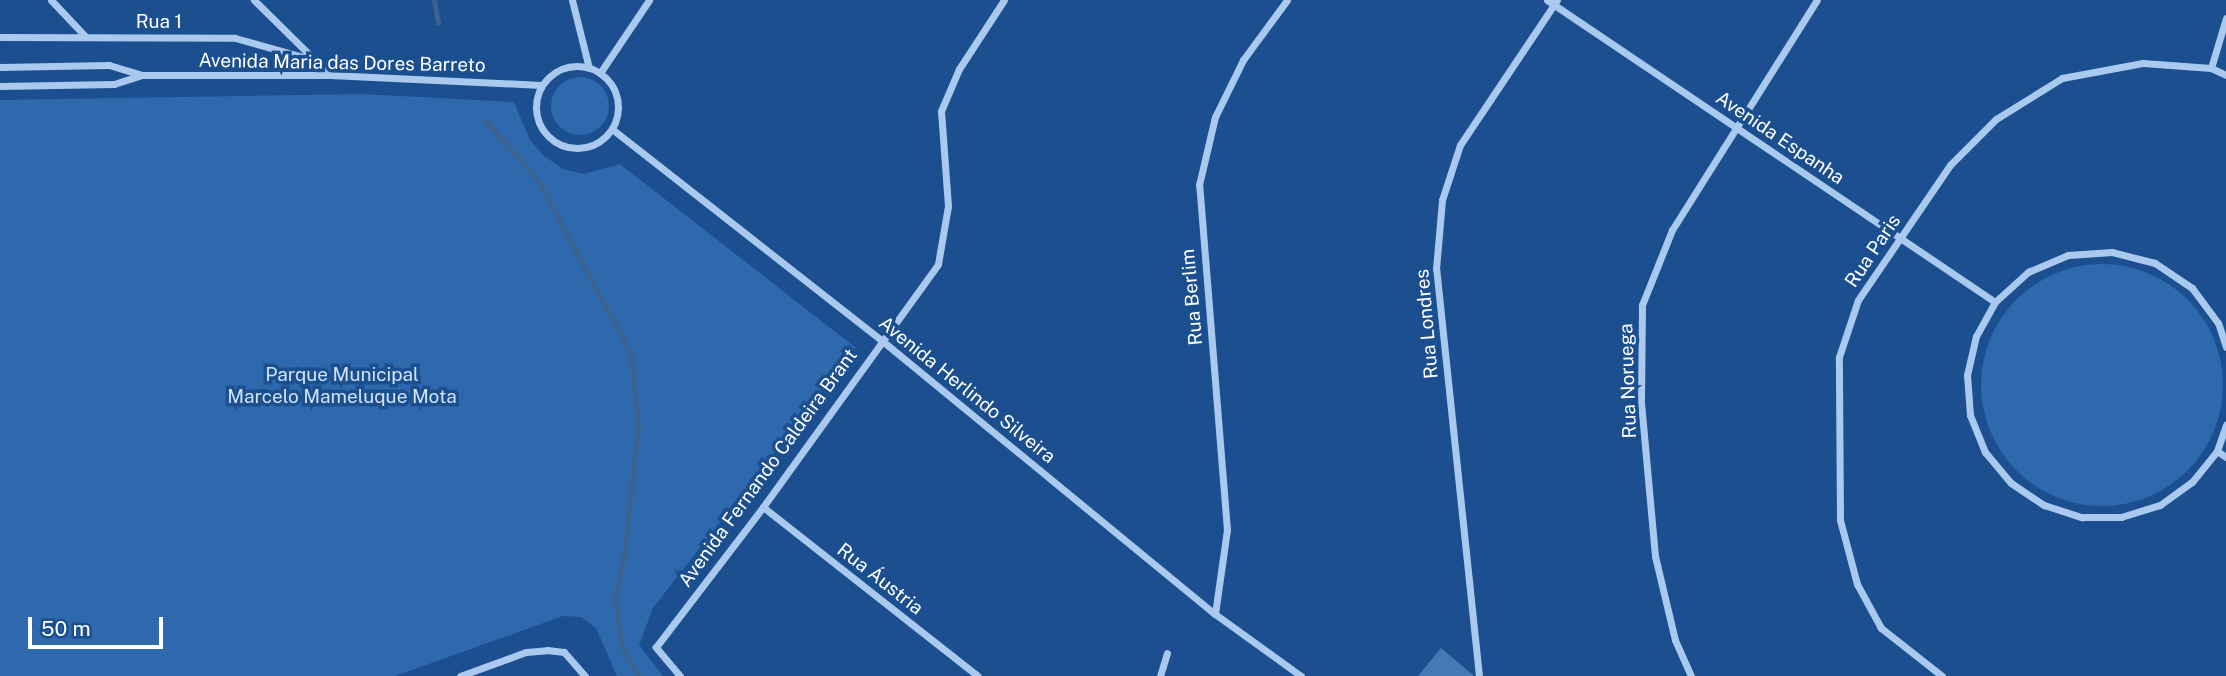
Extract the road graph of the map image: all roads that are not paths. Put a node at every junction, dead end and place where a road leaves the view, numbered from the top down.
1 (51, 0) edge
2 (572, 0) edge
3 (649, 0) edge
4 (1004, 0) edge
5 (1287, 0) edge
6 (1817, 0) edge
7 (258, 1) edge
8 (1553, 2) edge
9 (2226, 18) edge
10 (0, 37) edge
11 (86, 37) junction
12 (314, 60) junction
13 (0, 67) edge
14 (589, 68) junction
15 (2211, 68) junction
16 (600, 73) junction
17 (142, 75) junction
18 (330, 75) junction
19 (2226, 75) edge
20 (541, 85) junction
21 (0, 86) edge
22 (1735, 127) junction
23 (612, 129) junction
24 (1901, 236) junction
25 (1995, 302) junction
26 (880, 339) junction
27 (2226, 346) edge
28 (2226, 425) edge
29 (2217, 451) junction
30 (2226, 457) edge
31 (764, 508) junction
32 (1215, 614) junction
33 (1167, 653) dead end
34 (460, 676) edge
35 (585, 676) edge
36 (680, 676) edge
37 (978, 676) edge
38 (1160, 676) edge
39 (1301, 676) edge
40 (1479, 676) edge
41 (1691, 676) edge
42 (1942, 676) edge

1 - 11 street
2 - 14 street
3 - 16 street
4 - 26 street, Avenida Fernando Caldeira Brant
5 - 32 street, Rua Berlim
6 - 22 street, Rua Noruega
7 - 12 street
8 - 22 street, Avenida Espanha
8 - 40 street, Rua Londres
9 - 15 street
10 - 11 street, Rua 1
11 - 12 street, Rua 1
12 - 18 street
13 - 17 street, Avenida Maria das Dores Barreto
14 - 16 street
14 - 20 street
15 - 19 street, Rua Paris
15 - 24 street, Rua Paris
16 - 23 street
17 - 18 street, Avenida Maria das Dores Barreto
17 - 21 street, Avenida Maria das Dores Barreto
18 - 20 street, Avenida Maria das Dores Barreto
20 - 23 street
22 - 24 street, Avenida Espanha
22 - 41 street, Rua Noruega
23 - 26 street, Avenida Herlindo Silveira
24 - 25 street, Avenida Espanha
24 - 42 street, Rua Paris
25 - 27 street
25 - 29 street
26 - 31 street, Avenida Fernando Caldeira Brant
26 - 32 street, Avenida Herlindo Silveira
28 - 29 street
29 - 30 street
31 - 36 street, Avenida Fernando Caldeira Brant
31 - 37 street, Rua Áustria
32 - 39 street, Avenida Herlindo Silveira
33 - 38 street
34 - 35 street

